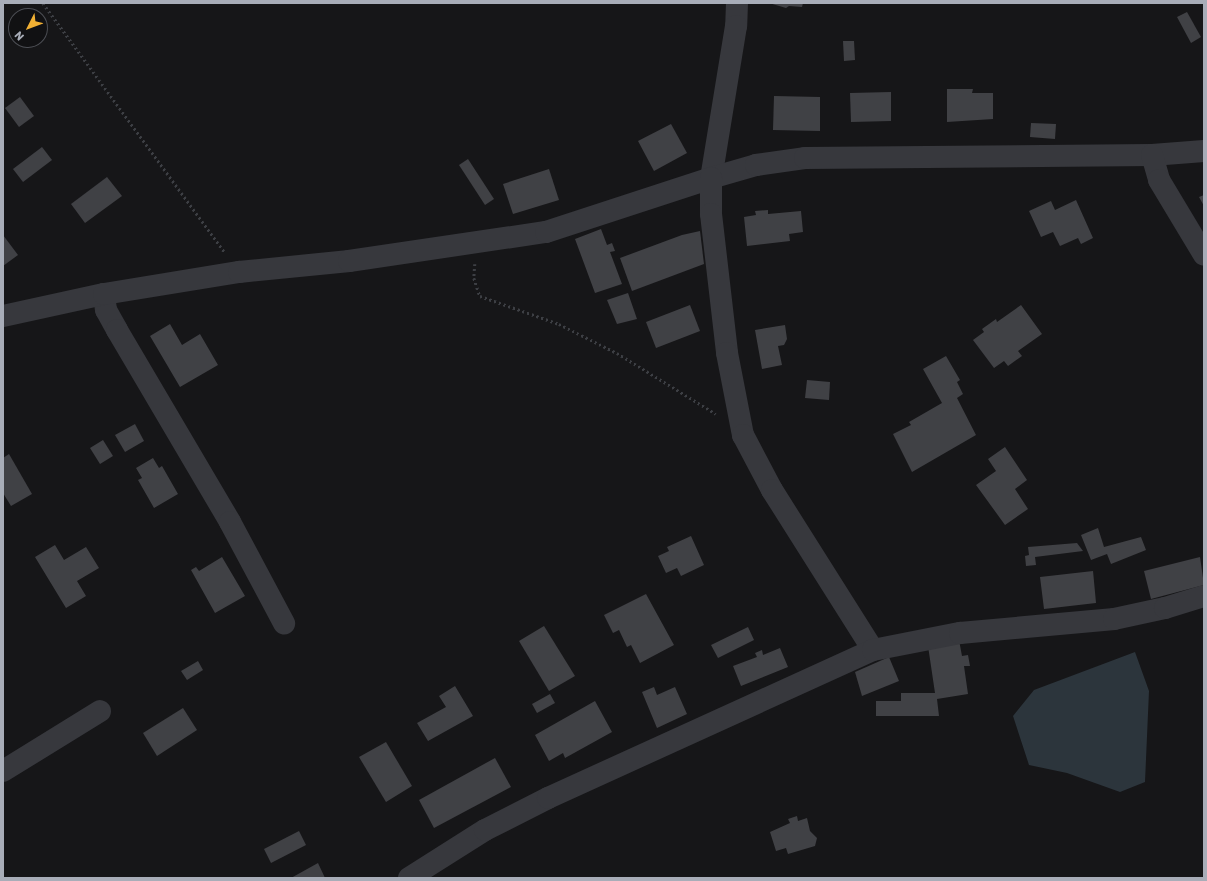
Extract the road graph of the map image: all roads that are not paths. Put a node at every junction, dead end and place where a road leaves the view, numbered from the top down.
1 (737, 3) edge
2 (1204, 151) edge
3 (1152, 156) junction
4 (711, 178) junction
5 (1204, 255) edge
6 (104, 294) junction
7 (3, 316) edge
8 (1204, 596) edge
9 (284, 623) dead end
10 (873, 650) junction
11 (100, 711) dead end
12 (3, 771) edge
13 (409, 878) edge

1 - 4 street
2 - 3 street
3 - 4 street
3 - 5 street
4 - 6 street
4 - 10 street
6 - 7 street
6 - 9 street
8 - 10 street
10 - 13 street
11 - 12 street

